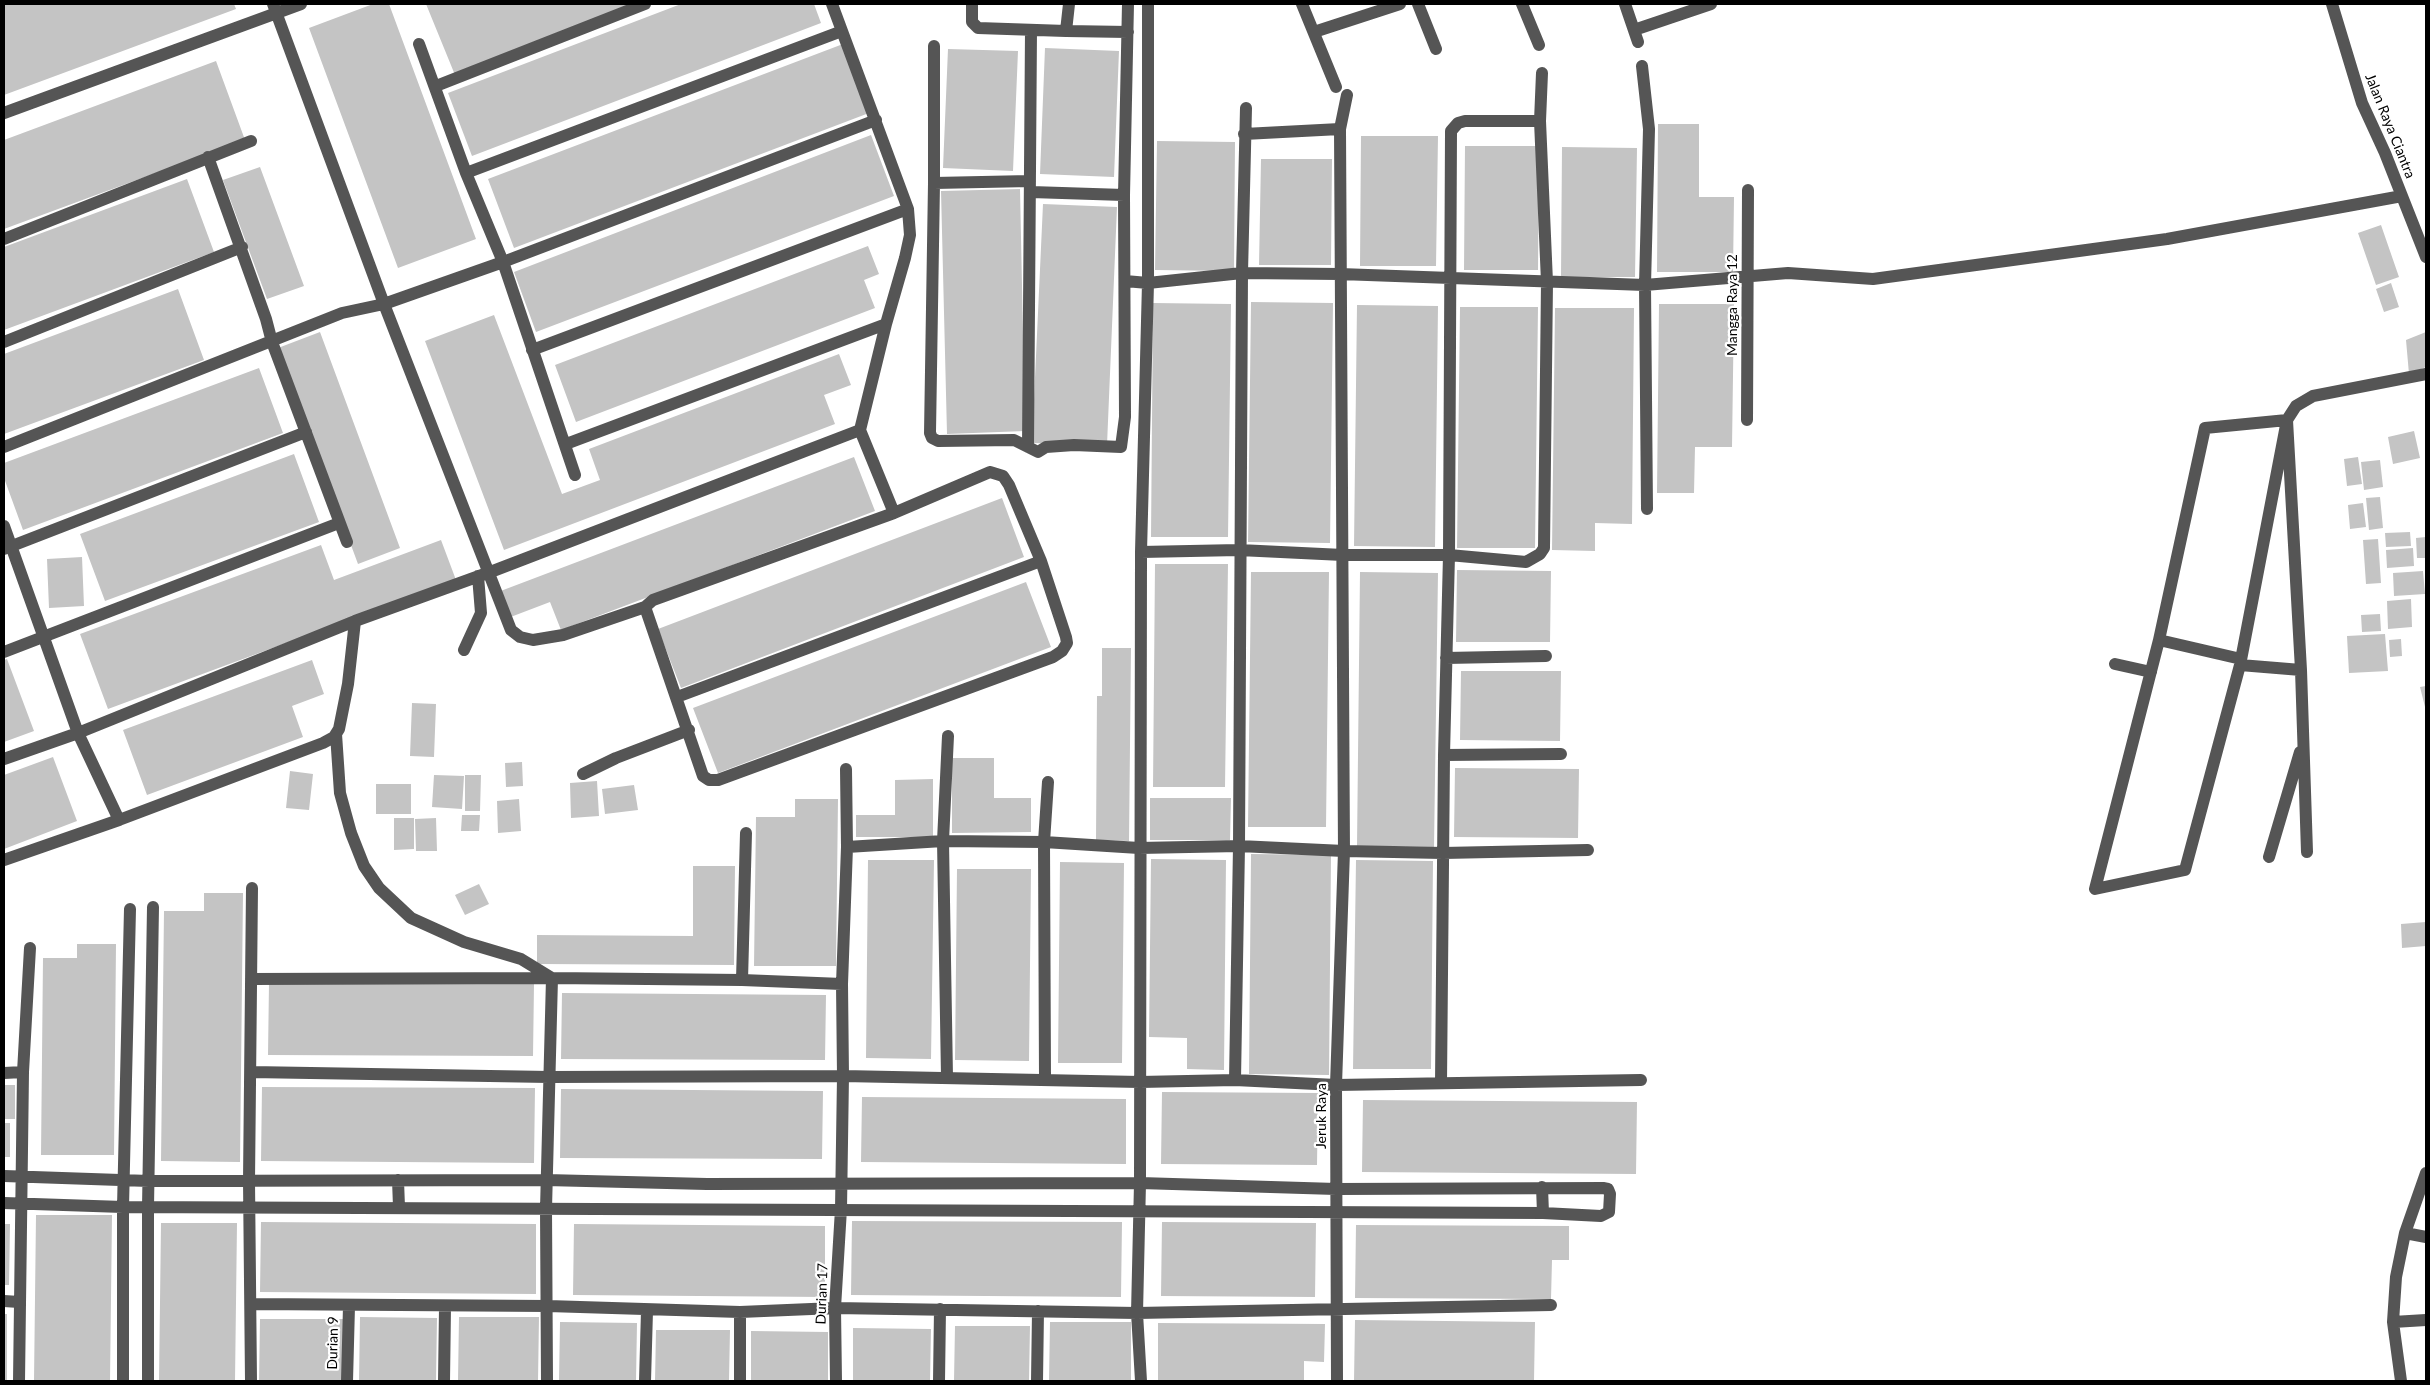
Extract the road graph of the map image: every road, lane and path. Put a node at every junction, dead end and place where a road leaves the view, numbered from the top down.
1 (301, 4) edge
2 (645, 4) edge
3 (832, 4) edge
4 (972, 4) edge
5 (1069, 4) edge
6 (1128, 4) edge
7 (1148, 4) edge
8 (1302, 4) edge
9 (1400, 4) edge
10 (1418, 4) edge
11 (1522, 4) edge
12 (1625, 4) edge
13 (1711, 4) edge
14 (2332, 4) edge
15 (274, 8) edge
16 (1031, 30) junction
17 (1634, 30) junction
18 (1066, 31) junction
19 (842, 32) junction
20 (1128, 32) junction
21 (1314, 32) junction
22 (1638, 42) dead end
23 (419, 44) dead end
24 (1539, 45) dead end
25 (934, 46) dead end
26 (1436, 49) dead end
27 (1642, 66) dead end
28 (1542, 73) dead end
29 (436, 86) junction
30 (1336, 87) dead end
31 (1346, 95) dead end
32 (1246, 108) dead end
33 (4, 113) edge
34 (876, 120) junction
35 (1540, 121) junction
36 (1340, 129) junction
37 (1244, 134) junction
38 (251, 141) dead end
39 (208, 157) junction
40 (466, 173) junction
41 (934, 183) junction
42 (1030, 187) junction
43 (1748, 190) dead end
44 (1124, 195) junction
45 (2402, 196) junction
46 (908, 210) junction
47 (4, 240) edge
48 (242, 247) junction
49 (2426, 258) edge
50 (503, 262) junction
51 (1242, 274) junction
52 (1340, 274) junction
53 (1450, 278) junction
54 (1748, 278) junction
55 (1125, 281) junction
56 (1548, 282) junction
57 (1148, 283) junction
58 (1645, 285) junction
59 (384, 304) junction
60 (886, 324) junction
61 (4, 342) edge
62 (272, 342) junction
63 (532, 350) junction
64 (2426, 374) edge
65 (1747, 420) dead end
66 (2287, 420) junction
67 (860, 430) junction
68 (306, 432) junction
69 (566, 444) junction
70 (4, 447) edge
71 (1028, 447) junction
72 (575, 476) dead end
73 (1647, 509) dead end
74 (894, 513) junction
75 (339, 523) junction
76 (4, 526) edge
77 (346, 542) dead end
78 (7, 547) edge
79 (1239, 550) junction
80 (1141, 552) junction
81 (1343, 554) junction
82 (1449, 555) junction
83 (1041, 561) junction
84 (483, 574) junction
85 (645, 607) junction
86 (355, 622) junction
87 (42, 638) junction
88 (2159, 640) junction
89 (464, 650) dead end
90 (4, 652) edge
91 (1546, 656) dead end
92 (1446, 658) junction
93 (2240, 662) junction
94 (2115, 664) dead end
95 (2301, 670) junction
96 (2151, 672) junction
97 (677, 697) junction
98 (688, 730) junction
99 (78, 733) junction
100 (336, 734) junction
101 (948, 736) dead end
102 (2303, 742) junction
103 (1561, 754) dead end
104 (1444, 755) junction
105 (4, 758) edge
106 (846, 769) dead end
107 (583, 774) dead end
108 (1048, 782) dead end
109 (119, 820) junction
110 (746, 833) dead end
111 (943, 840) junction
112 (1044, 842) junction
113 (1239, 846) junction
114 (848, 848) junction
115 (1140, 848) junction
116 (1588, 850) dead end
117 (1344, 851) junction
118 (2306, 852) dead end
119 (1443, 853) junction
120 (2269, 857) dead end
121 (4, 860) edge
122 (252, 888) dead end
123 (153, 907) dead end
124 (130, 908) dead end
125 (130, 926) junction
126 (152, 928) junction
127 (30, 948) dead end
128 (251, 978) junction
129 (552, 978) junction
130 (742, 980) junction
131 (842, 984) junction
132 (23, 1072) junction
133 (251, 1072) junction
134 (4, 1073) edge
135 (843, 1076) junction
136 (549, 1077) junction
137 (947, 1077) junction
138 (1045, 1079) junction
139 (1235, 1080) junction
140 (1641, 1080) dead end
141 (1140, 1082) junction
142 (1441, 1083) junction
143 (1336, 1085) junction
144 (2426, 1173) edge
145 (4, 1176) edge
146 (21, 1177) junction
147 (125, 1179) junction
148 (398, 1180) junction
149 (546, 1180) junction
150 (149, 1181) junction
151 (249, 1182) junction
152 (841, 1183) junction
153 (1140, 1183) junction
154 (1542, 1187) junction
155 (1336, 1188) junction
156 (4, 1203) edge
157 (20, 1203) junction
158 (250, 1206) junction
159 (399, 1206) junction
160 (123, 1207) junction
161 (148, 1207) junction
162 (841, 1208) junction
163 (546, 1209) junction
164 (1140, 1211) junction
165 (1336, 1213) junction
166 (1543, 1213) junction
167 (2405, 1234) junction
168 (2426, 1237) edge
169 (4, 1301) edge
170 (19, 1302) junction
171 (251, 1304) junction
172 (1551, 1305) dead end
173 (349, 1306) junction
174 (548, 1306) junction
175 (445, 1307) junction
176 (835, 1308) junction
177 (940, 1308) junction
178 (1336, 1309) junction
179 (646, 1311) junction
180 (1038, 1311) junction
181 (740, 1312) junction
182 (1137, 1313) junction
183 (2426, 1320) edge
184 (2393, 1322) junction
185 (19, 1381) edge
186 (123, 1381) edge
187 (148, 1381) edge
188 (251, 1381) edge
189 (348, 1381) edge
190 (444, 1381) edge
191 (547, 1381) edge
192 (645, 1381) edge
193 (740, 1381) edge
194 (836, 1381) edge
195 (939, 1381) edge
196 (1037, 1381) edge
197 (1141, 1381) edge
198 (1337, 1381) edge
199 (2401, 1381) edge

1 - 15 street
2 - 29 street
3 - 19 street
4 - 16 street
5 - 18 street
6 - 20 street
7 - 57 street
8 - 21 street
9 - 21 street
10 - 26 street
11 - 24 street
12 - 17 street
13 - 17 street
14 - 45 street, Jalan Raya Ciantra
15 - 33 street
15 - 59 street
16 - 18 street
16 - 42 street
17 - 22 street
18 - 20 street
19 - 34 street
19 - 40 street
20 - 44 street
21 - 30 street
23 - 29 street
25 - 41 street
27 - 58 street
28 - 35 street
29 - 40 street
31 - 36 street, Jeruk Raya
32 - 37 street
34 - 46 street
34 - 50 street
35 - 53 street
35 - 56 street
36 - 37 street
36 - 52 street, Jeruk Raya
37 - 51 street
38 - 39 street
39 - 47 street
39 - 48 street
40 - 50 street
41 - 42 street
41 - 71 street
42 - 44 street
42 - 71 street
43 - 54 street, Mangga Raya 12
44 - 55 street
45 - 49 street, Jalan Raya Ciantra
45 - 54 street
46 - 60 street
46 - 63 street
48 - 61 street
48 - 62 street
50 - 59 street
50 - 63 street
51 - 52 street
51 - 57 street
51 - 79 street
52 - 53 street
52 - 81 street, Jeruk Raya
53 - 56 street
53 - 82 street
54 - 58 street
54 - 65 street, Mangga Raya 12
55 - 57 street
55 - 71 street
56 - 58 street
56 - 82 street
57 - 80 street
58 - 73 street
59 - 62 street
59 - 84 street
60 - 67 street
60 - 69 street
62 - 68 street
62 - 70 street
63 - 69 street
64 - 66 street
66 - 88 street
66 - 93 street
66 - 95 street
67 - 74 street
67 - 84 street
68 - 75 street
68 - 78 street
69 - 72 street
74 - 83 street
74 - 85 street
75 - 77 street
75 - 87 street
76 - 78 street
78 - 87 street
79 - 80 street
79 - 81 street
79 - 113 street
80 - 115 street
81 - 82 street
81 - 117 street, Jeruk Raya
82 - 92 street
83 - 97 street
83 - 98 street
84 - 85 street
84 - 86 street
84 - 89 street
85 - 97 street
86 - 99 street
86 - 100 street
87 - 90 street
87 - 99 street
88 - 93 street
88 - 96 street
91 - 92 street
92 - 104 street
93 - 95 street
93 - 96 street
94 - 96 street
95 - 102 street
97 - 98 street
98 - 107 street
99 - 105 street
99 - 109 street
100 - 109 street
100 - 129 street
101 - 111 street
102 - 118 street
102 - 120 street
103 - 104 street
104 - 119 street
106 - 114 street, Durian 17
108 - 112 street
109 - 121 street
110 - 130 street
111 - 112 street
111 - 114 street
111 - 137 street
112 - 115 street
112 - 138 street
113 - 115 street
113 - 117 street
113 - 139 street
114 - 131 street, Durian 17
115 - 141 street
116 - 119 street
117 - 119 street
117 - 143 street, Jeruk Raya
119 - 142 street
122 - 128 street
123 - 126 street
124 - 125 street
125 - 126 street
125 - 147 street
126 - 150 street
127 - 132 street
128 - 129 street
128 - 133 street
129 - 130 street
129 - 136 street
130 - 131 street
131 - 135 street, Durian 17
132 - 134 street
132 - 146 street
133 - 136 street
133 - 151 street
135 - 136 street
135 - 137 street
135 - 152 street, Durian 17
136 - 149 street
137 - 138 street
138 - 141 street
139 - 141 street
139 - 143 street
140 - 142 street
141 - 153 street
142 - 143 street
143 - 155 street, Jeruk Raya
144 - 167 street
145 - 146 street
146 - 147 street
146 - 157 street
147 - 150 street
147 - 160 street
148 - 149 street
148 - 151 street
148 - 159 street
149 - 152 street
149 - 163 street
150 - 151 street
150 - 161 street
151 - 158 street
152 - 153 street
152 - 162 street, Durian 17
153 - 155 street
153 - 164 street
154 - 155 street
154 - 166 street
154 - 166 street
155 - 165 street, Jeruk Raya
156 - 157 street
157 - 160 street
157 - 170 street
158 - 159 street
158 - 161 street
158 - 171 street
159 - 163 street
160 - 161 street
160 - 186 street
161 - 187 street
162 - 163 street
162 - 164 street
162 - 176 street, Durian 17
163 - 174 street
164 - 165 street
164 - 182 street
165 - 166 street
165 - 178 street, Jeruk Raya
167 - 168 street
167 - 184 street
169 - 170 street
170 - 185 street
171 - 173 street
171 - 188 street
172 - 178 street
173 - 175 street
173 - 189 street, Durian 9
174 - 175 street
174 - 179 street
174 - 191 street
175 - 190 street
176 - 177 street
176 - 181 street
176 - 194 street, Durian 17
177 - 180 street
177 - 195 street
178 - 182 street
178 - 198 street, Jeruk Raya
179 - 181 street
179 - 192 street
180 - 182 street
180 - 196 street
181 - 193 street
182 - 197 street
183 - 184 street
184 - 199 street

